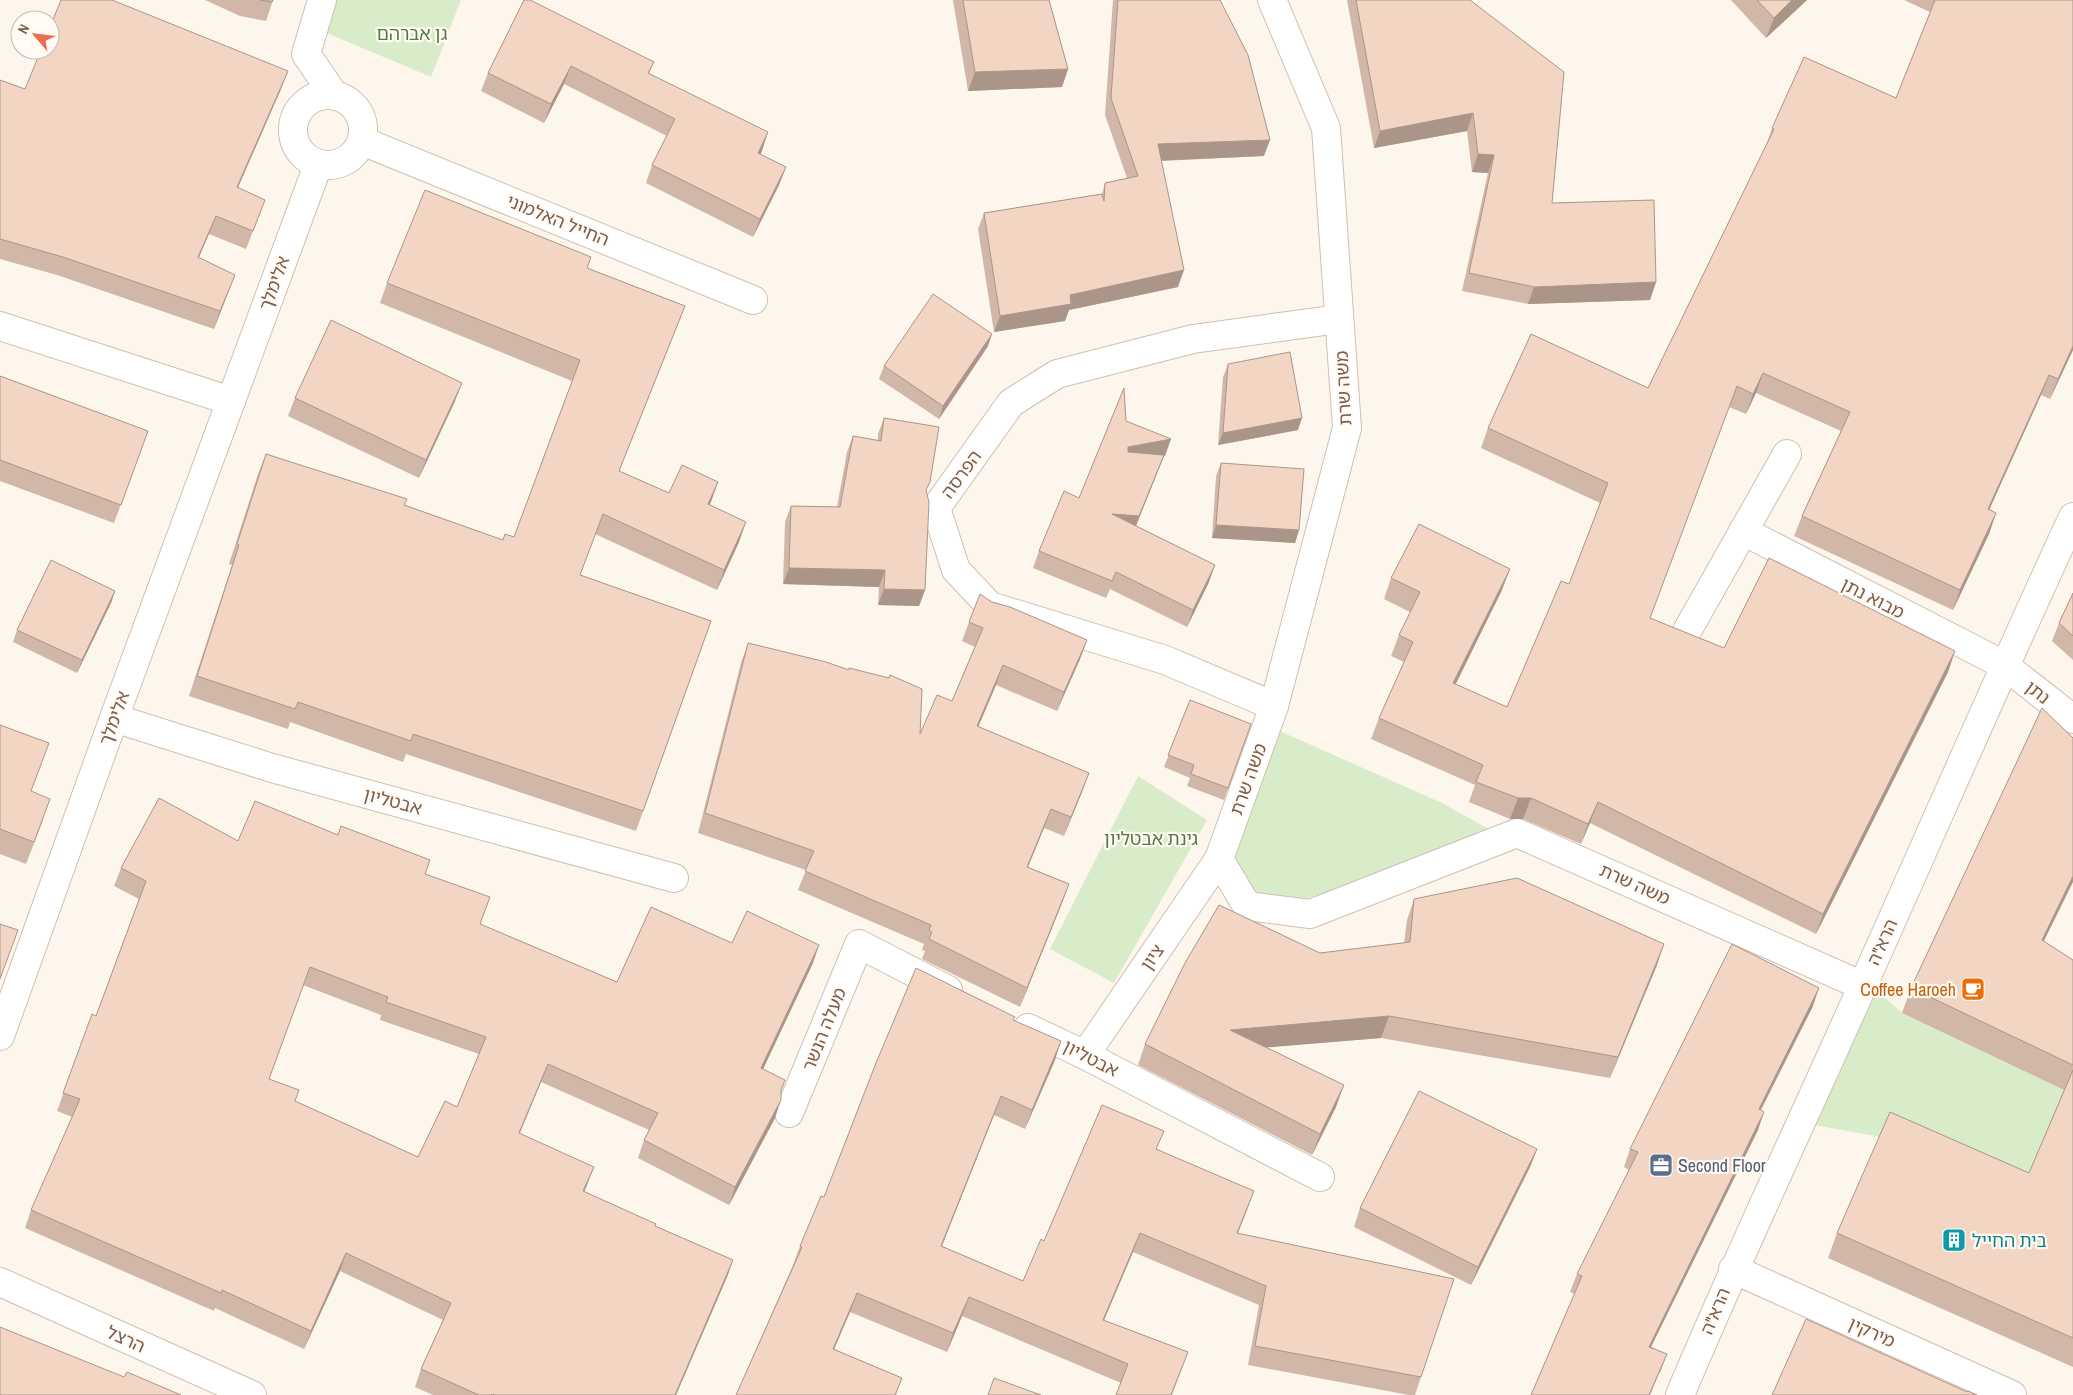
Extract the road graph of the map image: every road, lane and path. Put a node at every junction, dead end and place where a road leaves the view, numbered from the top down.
1 (322, 0) edge
2 (1272, 0) edge
3 (334, 95) junction
4 (362, 141) junction
5 (318, 165) junction
6 (754, 300) dead end
7 (1339, 319) junction
8 (0, 326) edge
9 (231, 401) junction
10 (1787, 454) dead end
11 (2073, 517) edge
12 (1743, 530) junction
13 (1687, 631) edge
14 (2004, 666) junction
15 (1274, 706) junction
16 (114, 718) junction
17 (2073, 719) edge
18 (1219, 859) junction
19 (674, 878) dead end
20 (1863, 986) junction
21 (973, 1002) edge
22 (1007, 1018) edge
23 (0, 1036) edge
24 (1085, 1054) junction
25 (789, 1113) dead end
26 (1320, 1177) dead end
27 (1733, 1269) junction
28 (0, 1282) edge
29 (252, 1395) edge
30 (1680, 1395) edge
31 (2012, 1395) edge

1 - 3 street
2 - 7 street, משה שרת
3 - 4 street
3 - 5 street
4 - 5 street
4 - 6 street, החייל האלמוני
5 - 9 street, אלימלך
7 - 15 street, משה שרת
7 - 15 street, הפרסה
8 - 9 street
9 - 16 street, אלימלך
10 - 12 street
11 - 14 street, הרא"ה
12 - 13 street
12 - 14 street, מבוא נתן
14 - 17 street, נתן
14 - 20 street, הרא"ה
15 - 18 street, משה שרת
16 - 19 street, אבטליון
16 - 23 street, אלימלך
18 - 20 street, משה שרת
18 - 24 street, ציון
20 - 27 street, הרא"ה
21 - 25 street, מעלה הנשר
22 - 24 street, אבטליון
24 - 26 street, אבטליון
27 - 30 street, הרא"ה
27 - 31 street, מירקין
28 - 29 street, הרצל

